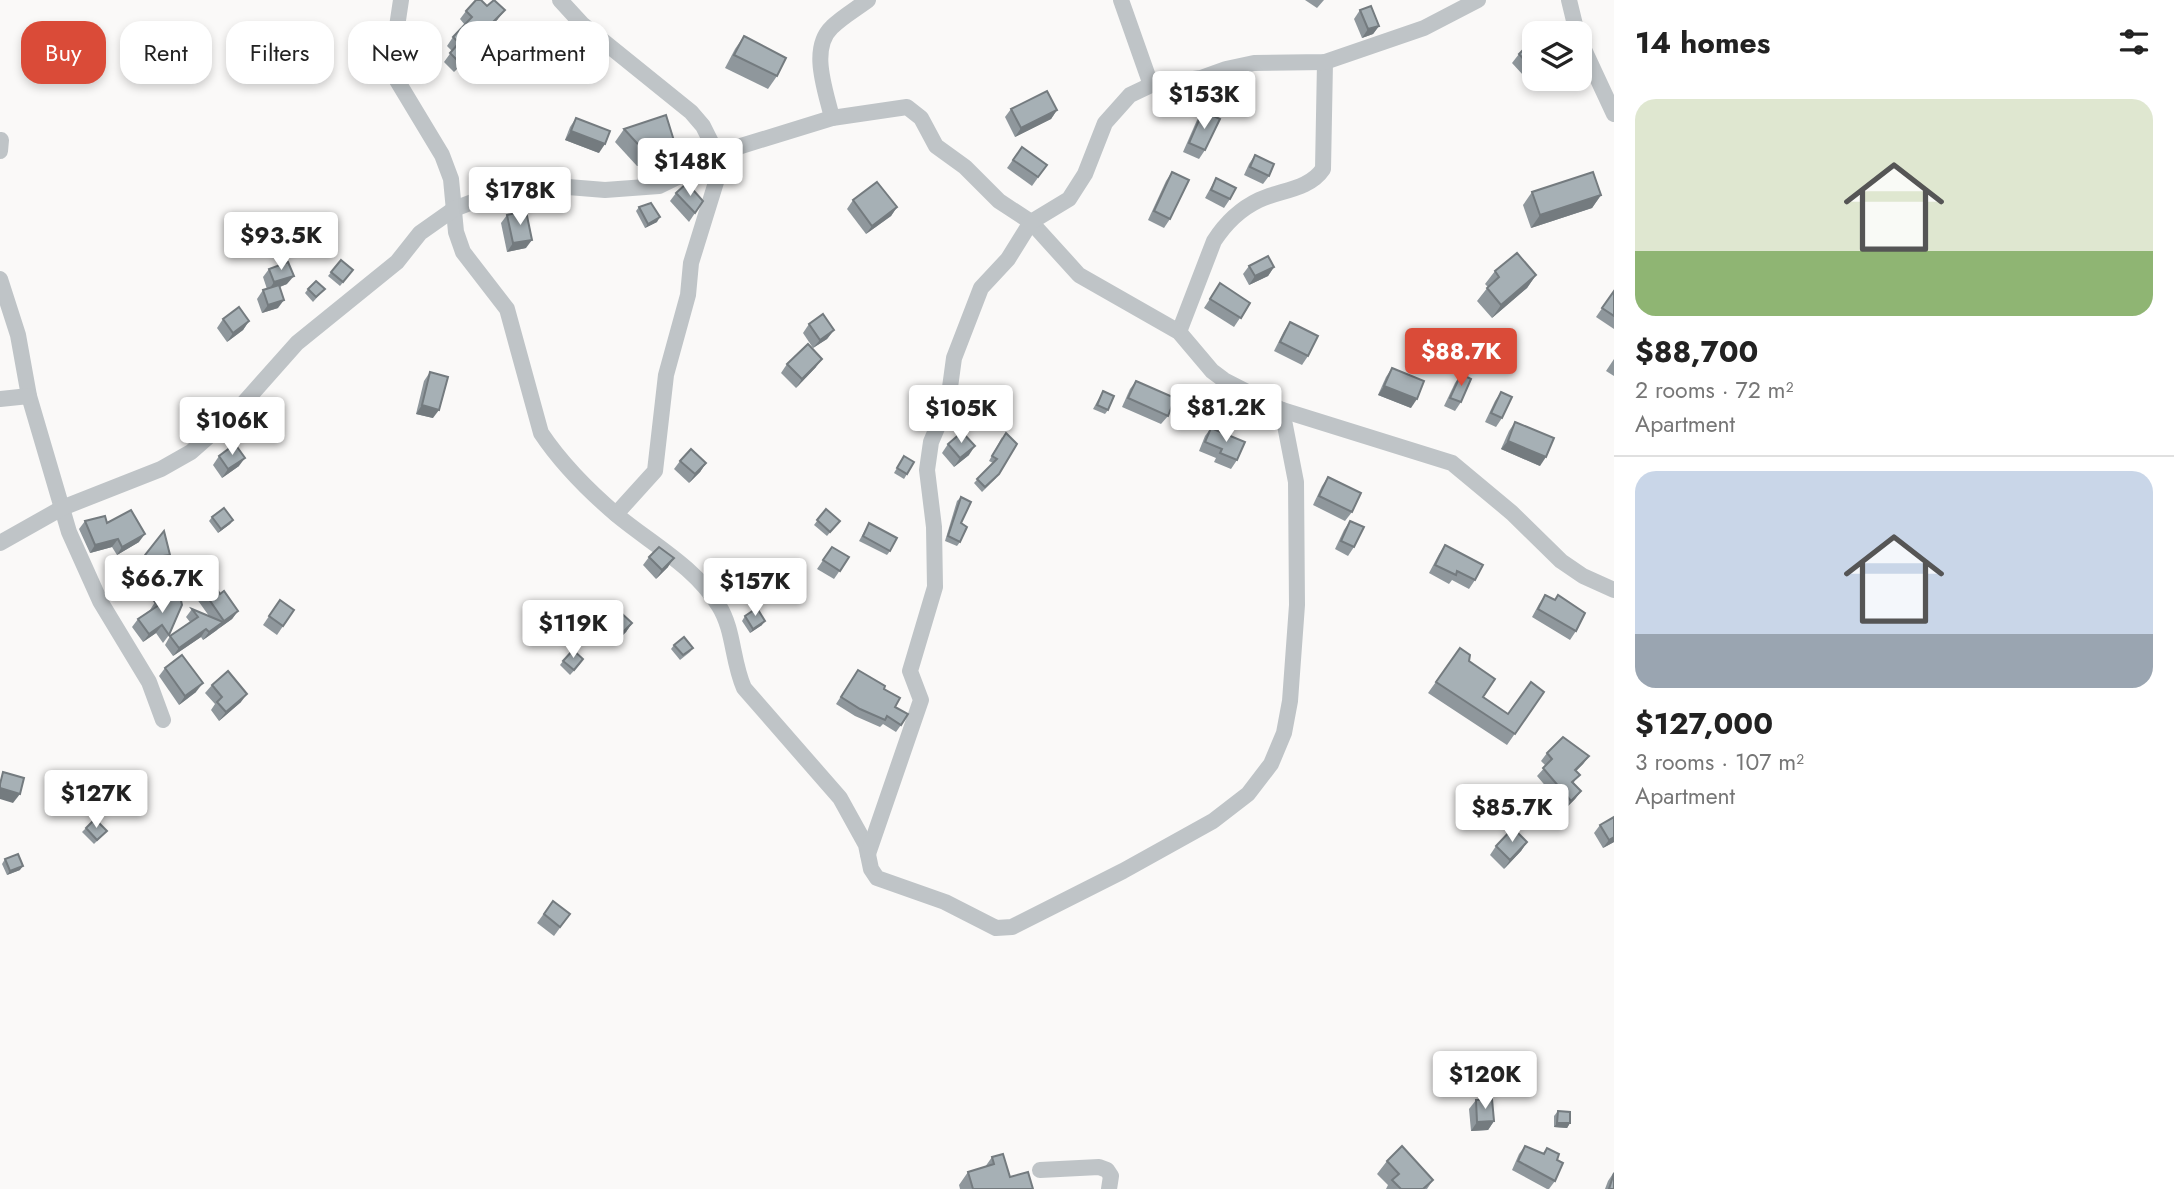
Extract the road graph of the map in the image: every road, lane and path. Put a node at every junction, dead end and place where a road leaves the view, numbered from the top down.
1 (401, 0) edge
2 (560, 0) edge
3 (868, 0) edge
4 (1121, 0) edge
5 (1478, 0) edge
6 (1569, 0) edge
7 (1574, 21) edge
8 (1325, 62) junction
9 (1592, 67) edge
10 (1152, 85) junction
11 (1614, 114) edge
12 (832, 118) junction
13 (1, 140) edge
14 (0, 151) edge
15 (718, 156) junction
16 (454, 209) junction
17 (1031, 222) junction
18 (0, 279) edge
19 (1179, 332) junction
20 (29, 396) junction
21 (0, 399) edge
22 (1282, 410) junction
23 (62, 508) junction
24 (616, 514) junction
25 (0, 543) edge
26 (1614, 590) edge
27 (163, 720) dead end
28 (868, 854) junction
29 (1040, 1170) dead end
30 (1109, 1189) edge

1 - 16 street
2 - 15 street
3 - 12 street
4 - 10 street
5 - 8 street
6 - 7 street
8 - 10 street
8 - 19 street
9 - 11 street
10 - 17 street
12 - 15 street
12 - 17 street
13 - 14 street
15 - 16 street
15 - 24 street
16 - 23 street
16 - 24 street
17 - 19 street
17 - 28 street
18 - 20 street
19 - 22 street
20 - 21 street
20 - 23 street
22 - 26 street
22 - 28 street
23 - 25 street
23 - 27 street
24 - 28 street
29 - 30 street

